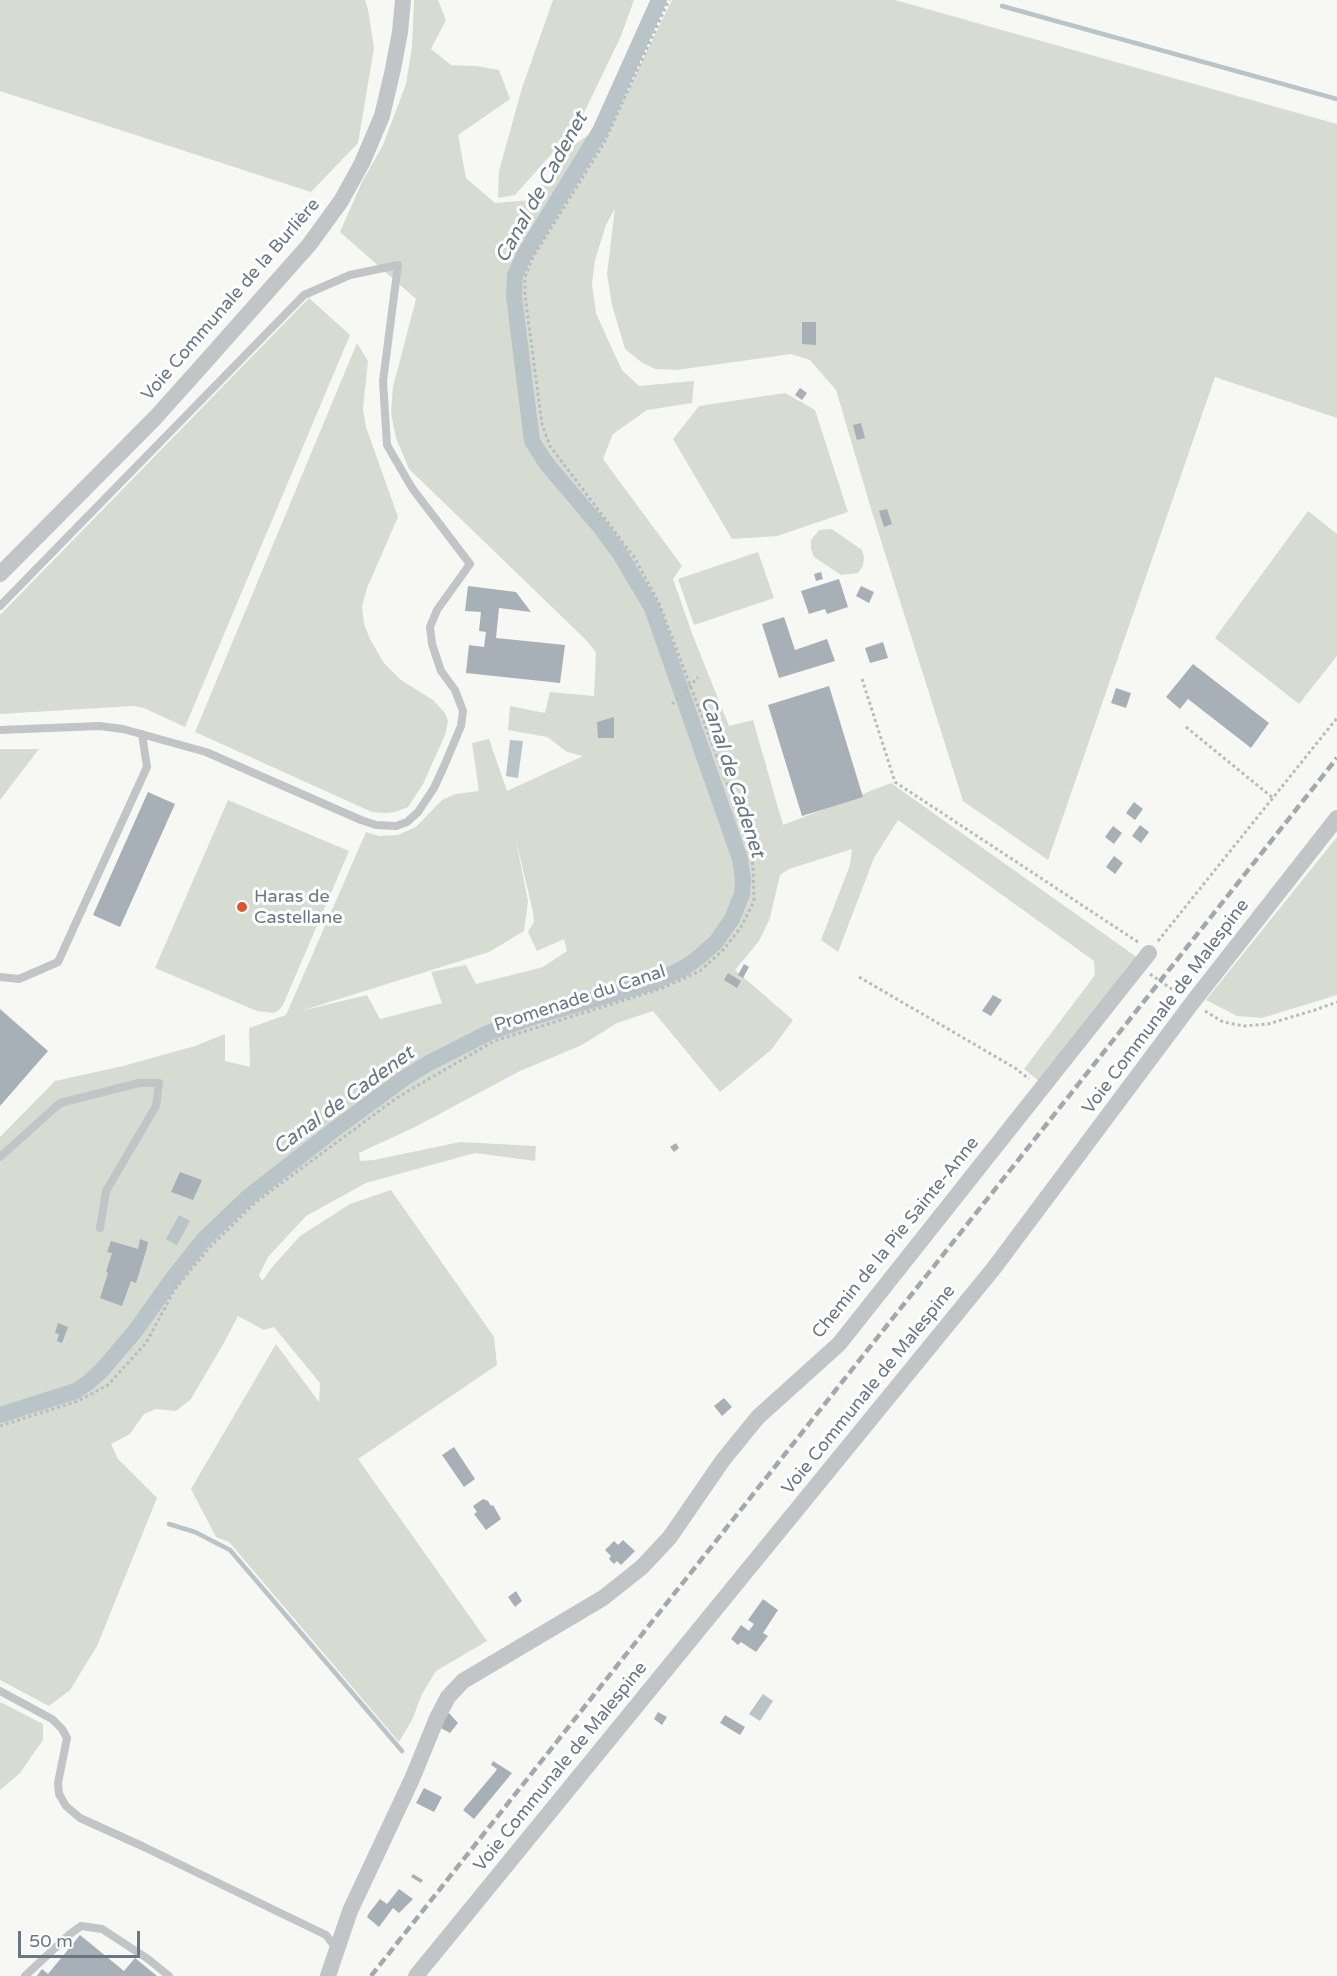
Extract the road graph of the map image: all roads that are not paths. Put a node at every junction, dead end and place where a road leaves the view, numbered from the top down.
1 (403, 0) edge
2 (0, 574) edge
3 (0, 606) edge
4 (0, 730) edge
5 (142, 734) junction
6 (1337, 818) edge
7 (1149, 953) road end
8 (0, 977) edge
9 (0, 1157) edge
10 (100, 1228) dead end
11 (0, 1691) edge
12 (338, 1952) junction
13 (26, 1976) edge
14 (170, 1976) edge
15 (328, 1976) edge
16 (416, 1976) edge

1 - 2 street, Voie Communale de la Burlière
3 - 5 lane
4 - 5 lane
5 - 8 lane
6 - 16 street, Voie Communale de Malespine
7 - 12 street, Chemin de la Pie Sainte-Anne
9 - 10 lane
11 - 12 lane
12 - 15 street, Chemin de la Pie Sainte-Anne
13 - 14 lane

